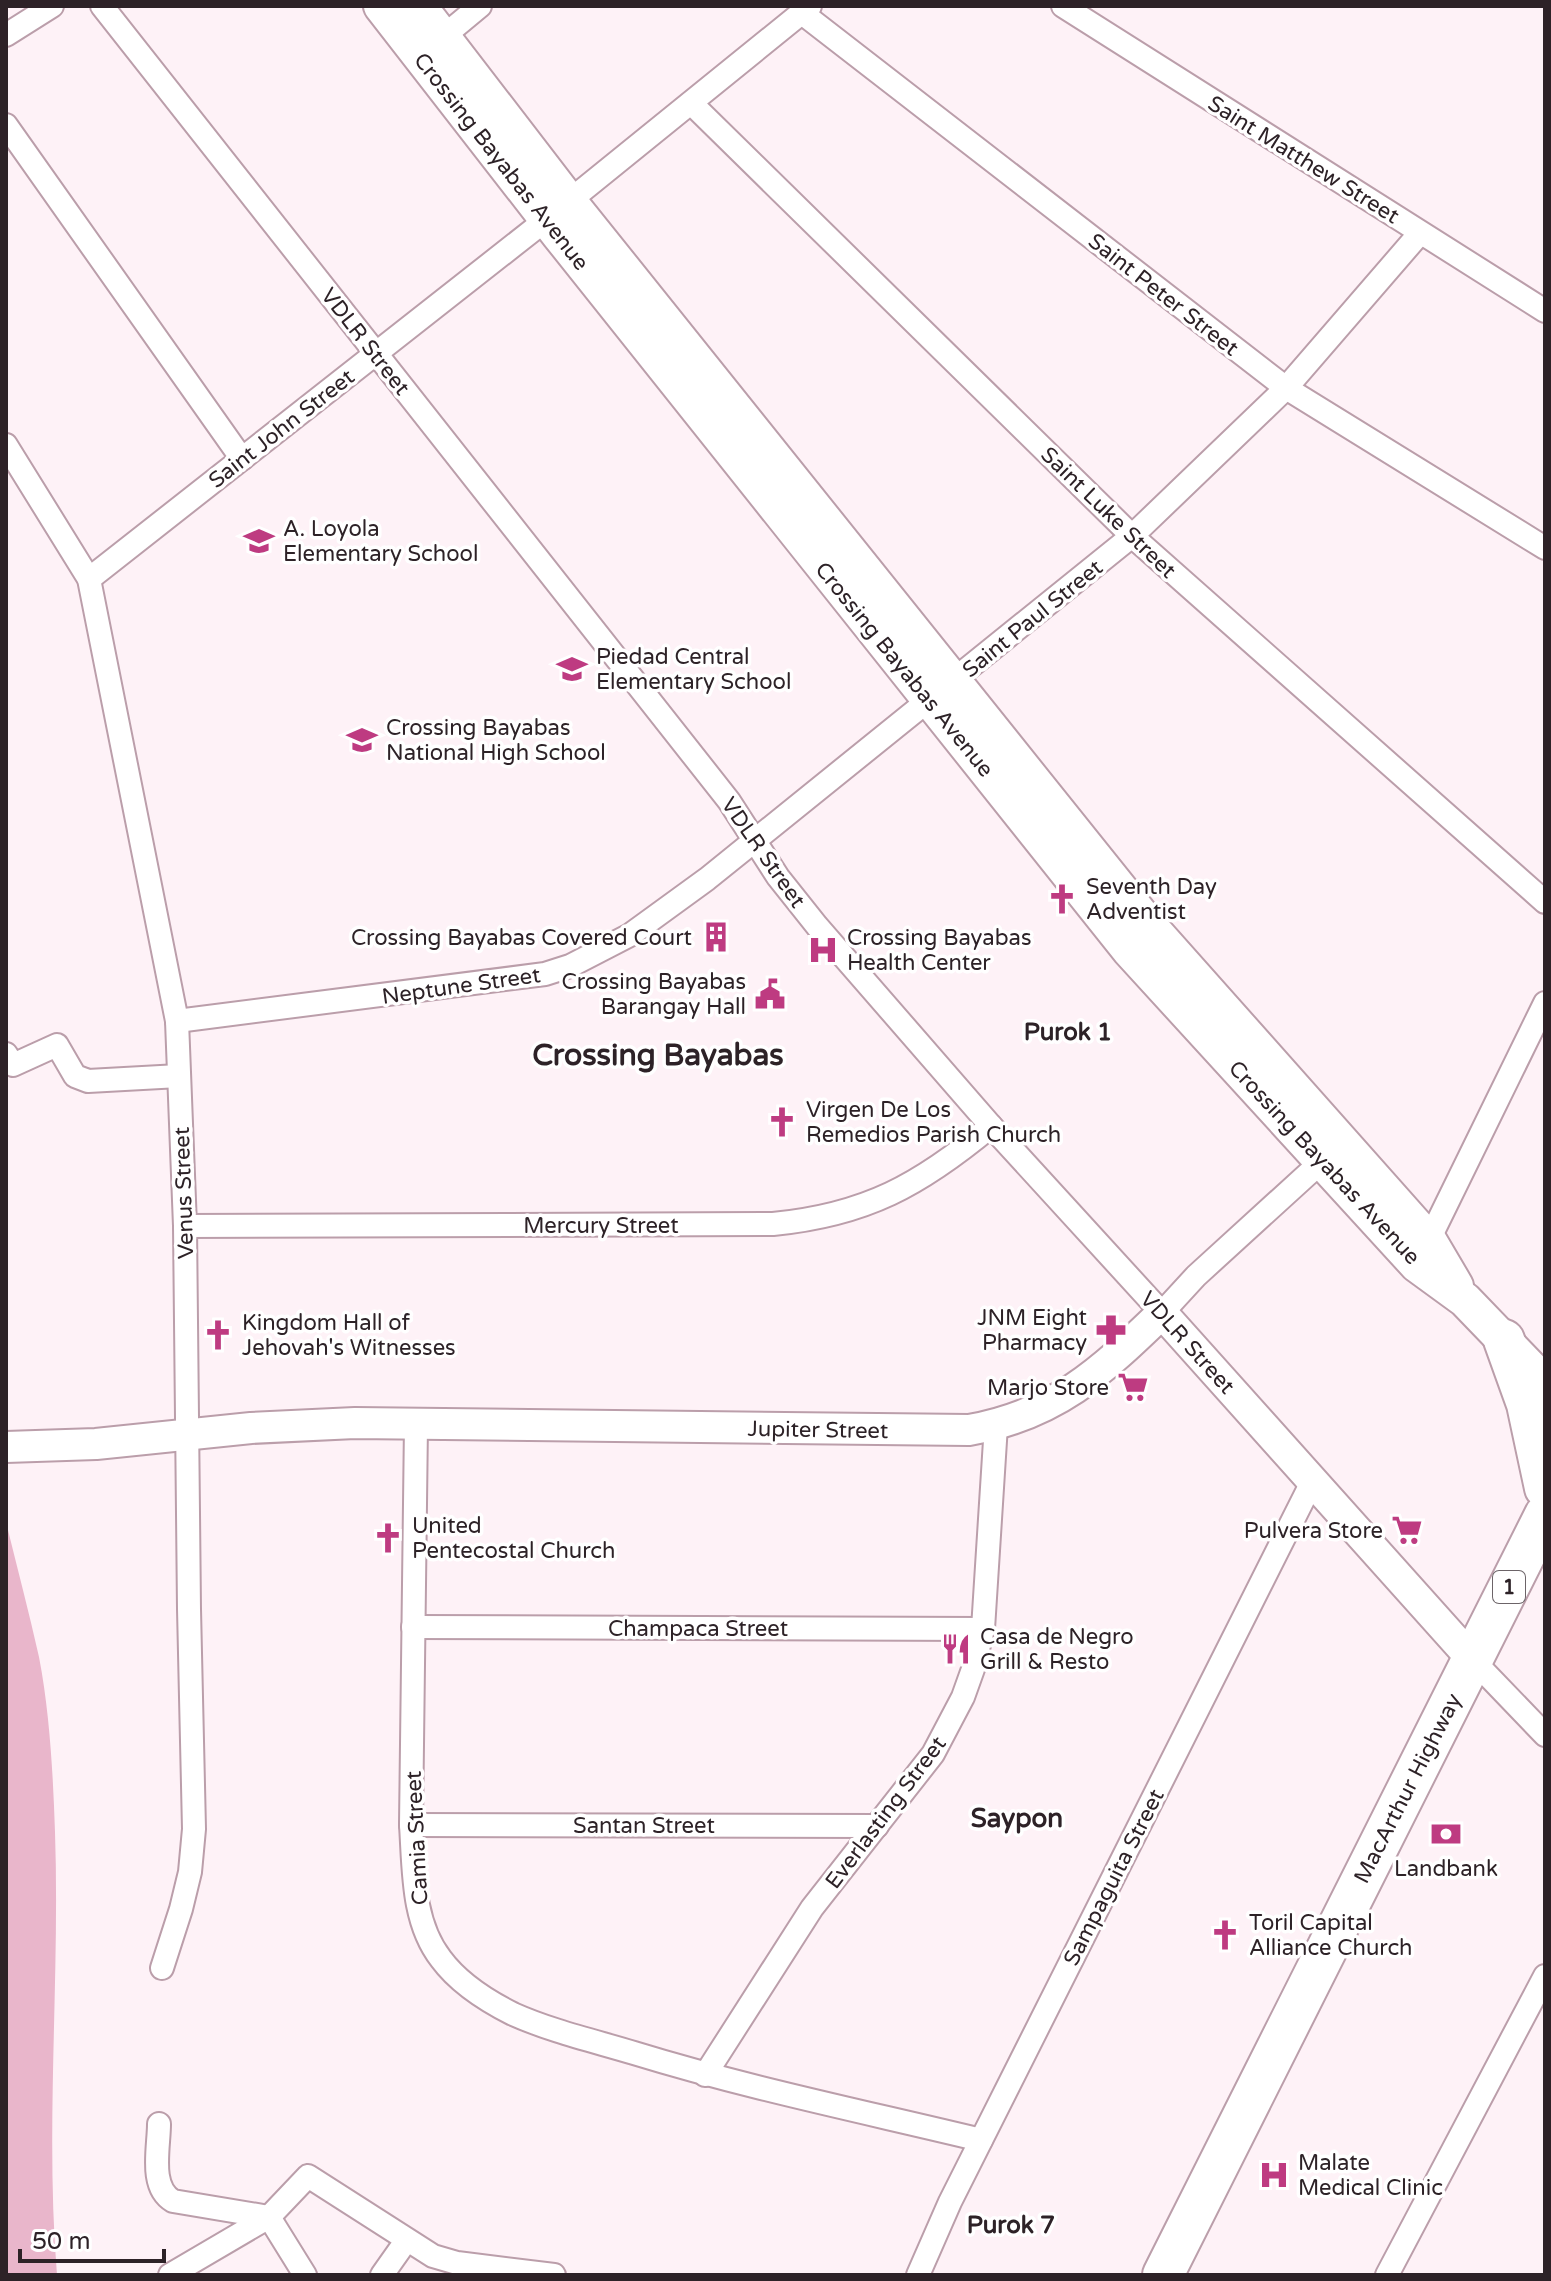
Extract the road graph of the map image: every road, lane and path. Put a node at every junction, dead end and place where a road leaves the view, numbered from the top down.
1 (52, 6) edge
2 (102, 6) edge
3 (381, 6) edge
4 (419, 6) edge
5 (480, 6) edge
6 (1063, 6) edge
7 (806, 9) edge
8 (6, 35) edge
9 (431, 46) junction
10 (691, 103) junction
11 (6, 125) edge
12 (558, 210) junction
13 (1420, 233) junction
14 (1545, 311) edge
15 (376, 354) junction
16 (1286, 388) junction
17 (6, 445) edge
18 (242, 459) junction
19 (1132, 536) junction
20 (1545, 548) edge
21 (89, 579) junction
22 (942, 691) junction
23 (755, 842) junction
24 (1545, 902) edge
25 (1545, 1003) edge
26 (177, 1021) junction
27 (6, 1054) edge
28 (179, 1076) junction
29 (991, 1126) junction
30 (1332, 1152) junction
31 (185, 1226) junction
32 (1423, 1252) junction
33 (1162, 1313) junction
34 (1504, 1340) junction
35 (1545, 1353) edge
36 (1545, 1383) edge
37 (416, 1424) junction
38 (996, 1425) junction
39 (188, 1435) junction
40 (6, 1447) edge
41 (1313, 1480) junction
42 (1545, 1488) edge
43 (1545, 1515) edge
44 (413, 1627) junction
45 (983, 1629) junction
46 (1472, 1659) junction
47 (1545, 1735) edge
48 (411, 1825) junction
49 (877, 1826) junction
50 (162, 1968) dead end
51 (1545, 1976) edge
52 (705, 2075) junction
53 (159, 2124) dead end
54 (981, 2140) junction
55 (269, 2217) junction
56 (406, 2241) junction
57 (170, 2275) edge
58 (305, 2275) edge
59 (382, 2275) edge
60 (554, 2275) edge
61 (918, 2275) edge
62 (1163, 2275) edge
63 (1387, 2275) edge

1 - 8 street
2 - 15 street, VDLR Street
3 - 9 main road, Crossing Bayabas Avenue
4 - 9 main road, Crossing Bayabas Avenue
5 - 9 street
6 - 13 street, Saint Matthew Street
7 - 10 street, Saint John Street
7 - 16 street, Saint Peter Street
9 - 12 main road, Crossing Bayabas Avenue
10 - 12 street, Saint John Street
10 - 19 street, Saint Luke Street
11 - 18 street
12 - 15 street, Saint John Street
12 - 22 main road, Crossing Bayabas Avenue
13 - 14 street, Saint Matthew Street
13 - 16 street, Saint Paul Street
15 - 18 street, Saint John Street
15 - 23 street, VDLR Street
16 - 19 street, Saint Paul Street
16 - 20 street, Saint Peter Street
17 - 21 street, Venus Street
18 - 21 street, Saint John Street
19 - 22 street, Saint Paul Street
19 - 24 street, Saint Luke Street
21 - 26 street, Venus Street
22 - 23 street, Saint Paul Street
22 - 30 main road, Crossing Bayabas Avenue
23 - 26 street, Neptune Street
23 - 29 street, VDLR Street
25 - 32 street
26 - 28 street, Venus Street
27 - 28 street
28 - 31 street, Venus Street
29 - 31 street, Mercury Street
29 - 33 street, VDLR Street
30 - 32 main road, Crossing Bayabas Avenue
30 - 33 street, Jupiter Street
31 - 39 street, Venus Street
32 - 34 main road, Crossing Bayabas Avenue
33 - 38 main road, Jupiter Street
33 - 41 main road, VDLR Street
34 - 35 highway
34 - 36 main road, Crossing Bayabas Avenue
34 - 42 highway
37 - 38 main road, Jupiter Street
37 - 39 main road, Jupiter Street
37 - 44 street, Camia Street
38 - 45 street, Everlasting Street
39 - 40 main road, Jupiter Street
39 - 50 street, Venus Street
41 - 46 main road, VDLR Street
41 - 54 street, Sampaguita Street
43 - 46 highway, MacArthur Highway / 1
44 - 45 street, Champaca Street
44 - 48 street, Camia Street
45 - 49 street, Everlasting Street
46 - 47 street
46 - 62 highway, MacArthur Highway / 1
48 - 49 street, Santan Street
48 - 52 street, Camia Street
49 - 52 street, Everlasting Street
51 - 63 street
52 - 54 street, Camia Street
53 - 55 street
54 - 61 street, Sampaguita Street
55 - 56 street
55 - 57 street
55 - 58 street
56 - 59 street
56 - 60 street

